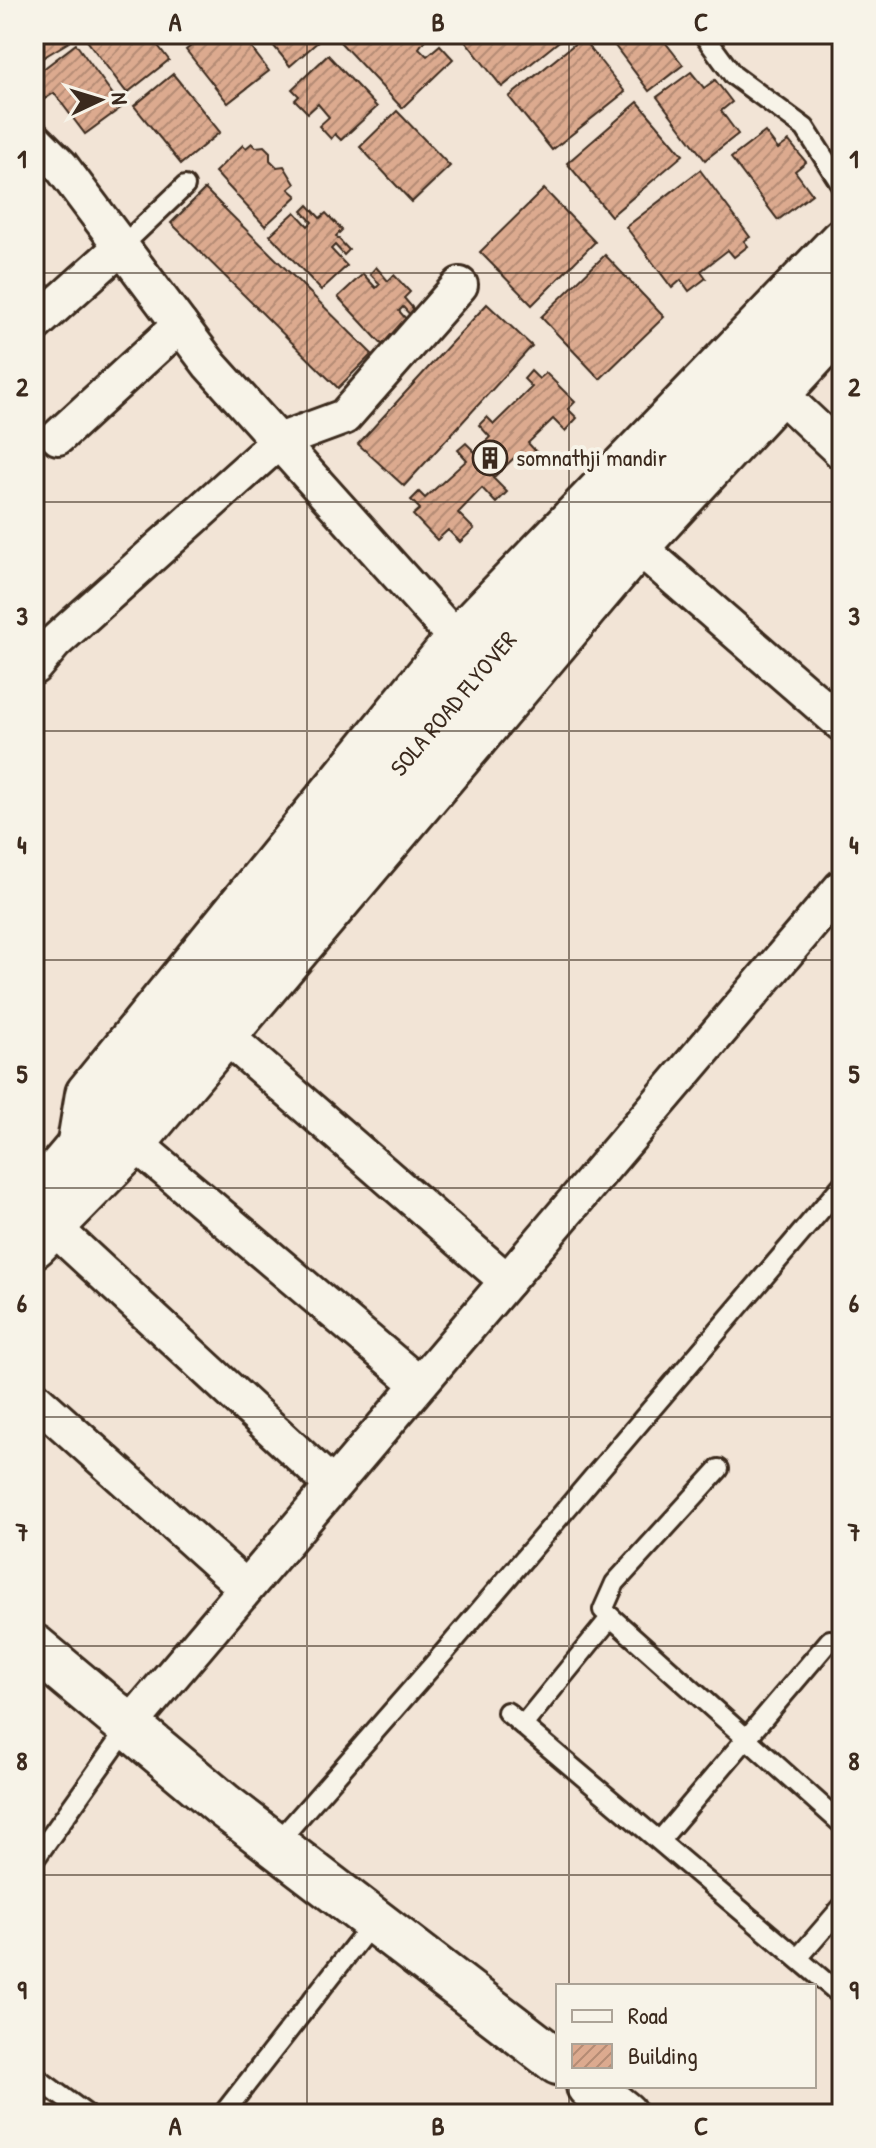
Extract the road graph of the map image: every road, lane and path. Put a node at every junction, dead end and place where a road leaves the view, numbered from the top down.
1 (703, 34) edge
2 (34, 139) edge
3 (185, 186) dead end
4 (842, 186) edge
5 (842, 241) edge
6 (121, 247) junction
7 (842, 269) edge
8 (460, 285) dead end
9 (842, 324) edge
10 (34, 325) edge
11 (180, 325) junction
12 (842, 349) edge
13 (791, 404) junction
14 (58, 437) dead end
15 (279, 441) junction
16 (842, 452) edge
17 (648, 555) junction
18 (457, 640) junction
19 (34, 667) edge
20 (842, 724) edge
21 (842, 887) edge
22 (235, 1044) junction
23 (112, 1148) junction
24 (842, 1185) edge
25 (40, 1223) edge
26 (507, 1281) junction
27 (419, 1384) junction
28 (34, 1398) edge
29 (719, 1469) dead end
30 (331, 1484) junction
31 (245, 1587) junction
32 (611, 1617) junction
33 (830, 1640) dead end
34 (34, 1647) edge
35 (507, 1712) dead end
36 (523, 1725) junction
37 (129, 1726) junction
38 (746, 1739) junction
39 (842, 1824) edge
40 (661, 1839) junction
41 (275, 1845) junction
42 (34, 1860) edge
43 (842, 1907) edge
44 (374, 1921) junction
45 (798, 1958) junction
46 (842, 1996) edge
47 (556, 2060) edge
48 (34, 2076) edge
49 (592, 2088) edge
50 (86, 2114) edge
51 (223, 2114) edge
52 (624, 2114) edge

1 - 4 lane
2 - 6 street
3 - 6 lane
5 - 18 street
6 - 10 street
6 - 11 street
7 - 23 street, SOLA ROAD FLYOVER
8 - 15 street
9 - 23 street, SOLA ROAD FLYOVER
11 - 14 street
11 - 15 street
12 - 13 street
13 - 16 street
13 - 17 street
15 - 18 street
15 - 19 street
17 - 20 street
17 - 22 street
18 - 23 street
21 - 26 street
22 - 23 street
22 - 26 street
23 - 25 street
23 - 27 street
24 - 41 lane
25 - 30 street
26 - 27 street
27 - 30 street
28 - 31 street
29 - 32 lane
30 - 31 street
31 - 37 street
32 - 36 lane
32 - 38 lane
33 - 38 lane
34 - 37 street
35 - 36 lane
36 - 40 lane
37 - 41 street
37 - 42 lane
38 - 39 lane
38 - 40 lane
40 - 45 lane
41 - 44 street
43 - 45 lane
44 - 47 street
44 - 51 lane
45 - 46 lane
48 - 50 lane
49 - 52 street

